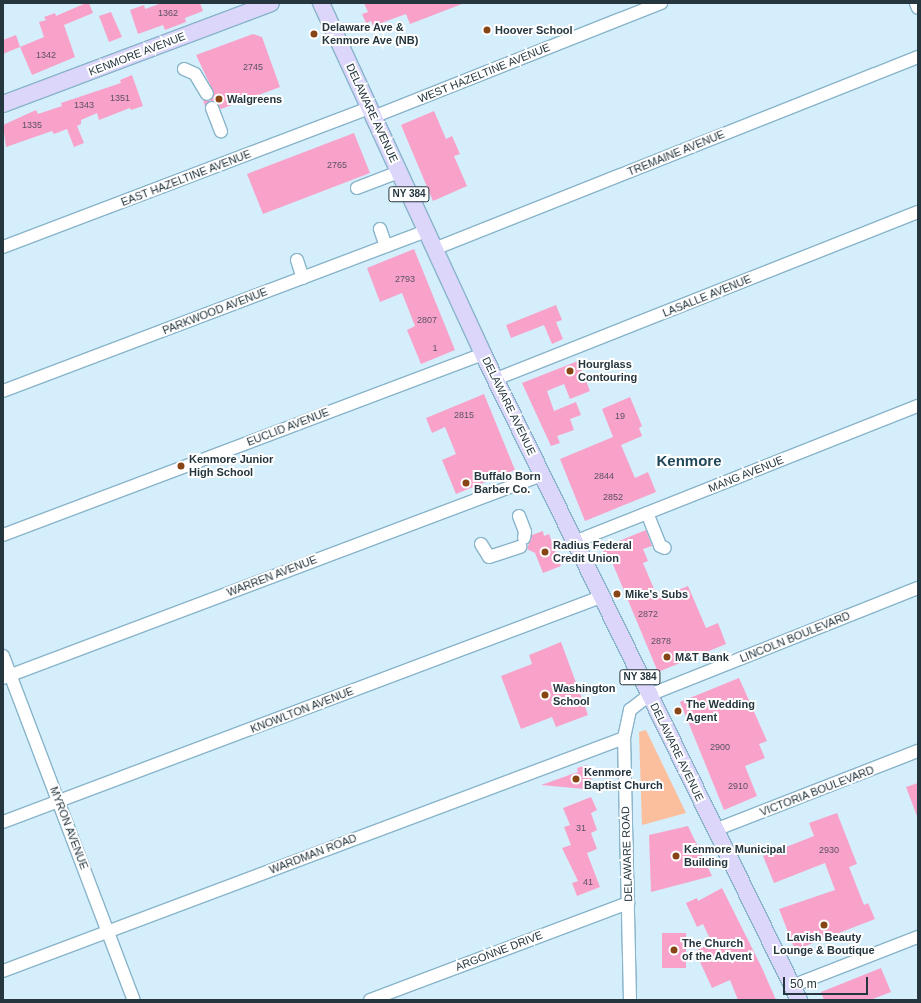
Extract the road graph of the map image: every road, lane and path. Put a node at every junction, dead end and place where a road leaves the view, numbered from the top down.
1 (271, 3) edge
2 (321, 3) edge
3 (661, 3) edge
4 (916, 3) edge
5 (918, 8) edge
6 (918, 57) edge
7 (184, 69) dead end
8 (207, 94) dead end
9 (3, 104) edge
10 (212, 108) dead end
11 (371, 113) junction
12 (221, 131) dead end
13 (399, 172) junction
14 (357, 188) dead end
15 (918, 212) edge
16 (380, 229) dead end
17 (426, 231) junction
18 (386, 246) junction
19 (3, 247) edge
20 (434, 249) junction
21 (297, 260) dead end
22 (303, 278) junction
23 (484, 354) junction
24 (496, 379) junction
25 (3, 391) edge
26 (918, 406) edge
27 (542, 475) junction
28 (647, 513) junction
29 (519, 516) dead end
30 (3, 535) edge
31 (574, 542) junction
32 (481, 544) dead end
33 (665, 548) dead end
34 (918, 588) edge
35 (601, 597) junction
36 (3, 656) edge
37 (7, 677) edge
38 (649, 695) junction
39 (624, 738) junction
40 (918, 751) edge
41 (58, 801) junction
42 (3, 822) edge
43 (715, 830) junction
44 (628, 903) junction
45 (108, 932) junction
46 (918, 937) edge
47 (3, 971) edge
48 (796, 993) edge
49 (134, 1000) edge
50 (370, 1000) edge
51 (630, 1000) edge

1 - 9 main road, KENMORE AVENUE
2 - 11 main road, DELAWARE AVENUE / NY 384
3 - 11 street, WEST HAZELTINE AVENUE
4 - 5 street
6 - 20 street, TREMAINE AVENUE
7 - 8 street
10 - 12 street
11 - 13 main road, DELAWARE AVENUE / NY 384
11 - 19 street, EAST HAZELTINE AVENUE
13 - 14 street
13 - 17 main road, DELAWARE AVENUE / NY 384
15 - 24 street, LASALLE AVENUE
16 - 18 street
17 - 18 street, PARKWOOD AVENUE
17 - 20 main road, DELAWARE AVENUE / NY 384
18 - 22 street, PARKWOOD AVENUE
20 - 23 main road, DELAWARE AVENUE / NY 384
21 - 22 street
22 - 25 street, PARKWOOD AVENUE
23 - 24 main road, DELAWARE AVENUE / NY 384
23 - 30 street, EUCLID AVENUE
24 - 27 main road, DELAWARE AVENUE / NY 384
26 - 28 street, MANG AVENUE
27 - 31 main road, DELAWARE AVENUE / NY 384
27 - 37 street, WARREN AVENUE
28 - 31 street, MANG AVENUE
28 - 33 street
29 - 32 street
31 - 35 main road, DELAWARE AVENUE / NY 384
34 - 38 street, LINCOLN BOULEVARD
35 - 38 main road, DELAWARE AVENUE / NY 384
35 - 41 street, KNOWLTON AVENUE
36 - 37 street, MYRON AVENUE
37 - 41 street, MYRON AVENUE
38 - 39 street, DELAWARE ROAD
38 - 43 main road, DELAWARE AVENUE / NY 384
39 - 44 street, DELAWARE ROAD
39 - 45 street, WARDMAN ROAD
40 - 43 street, VICTORIA BOULEVARD
41 - 42 street, KNOWLTON AVENUE
41 - 45 street, MYRON AVENUE
43 - 48 main road, DELAWARE AVENUE / NY 384
44 - 50 street, ARGONNE DRIVE
44 - 51 street, DELAWARE ROAD
45 - 47 street, WARDMAN ROAD
45 - 49 street, MYRON AVENUE
46 - 48 street

